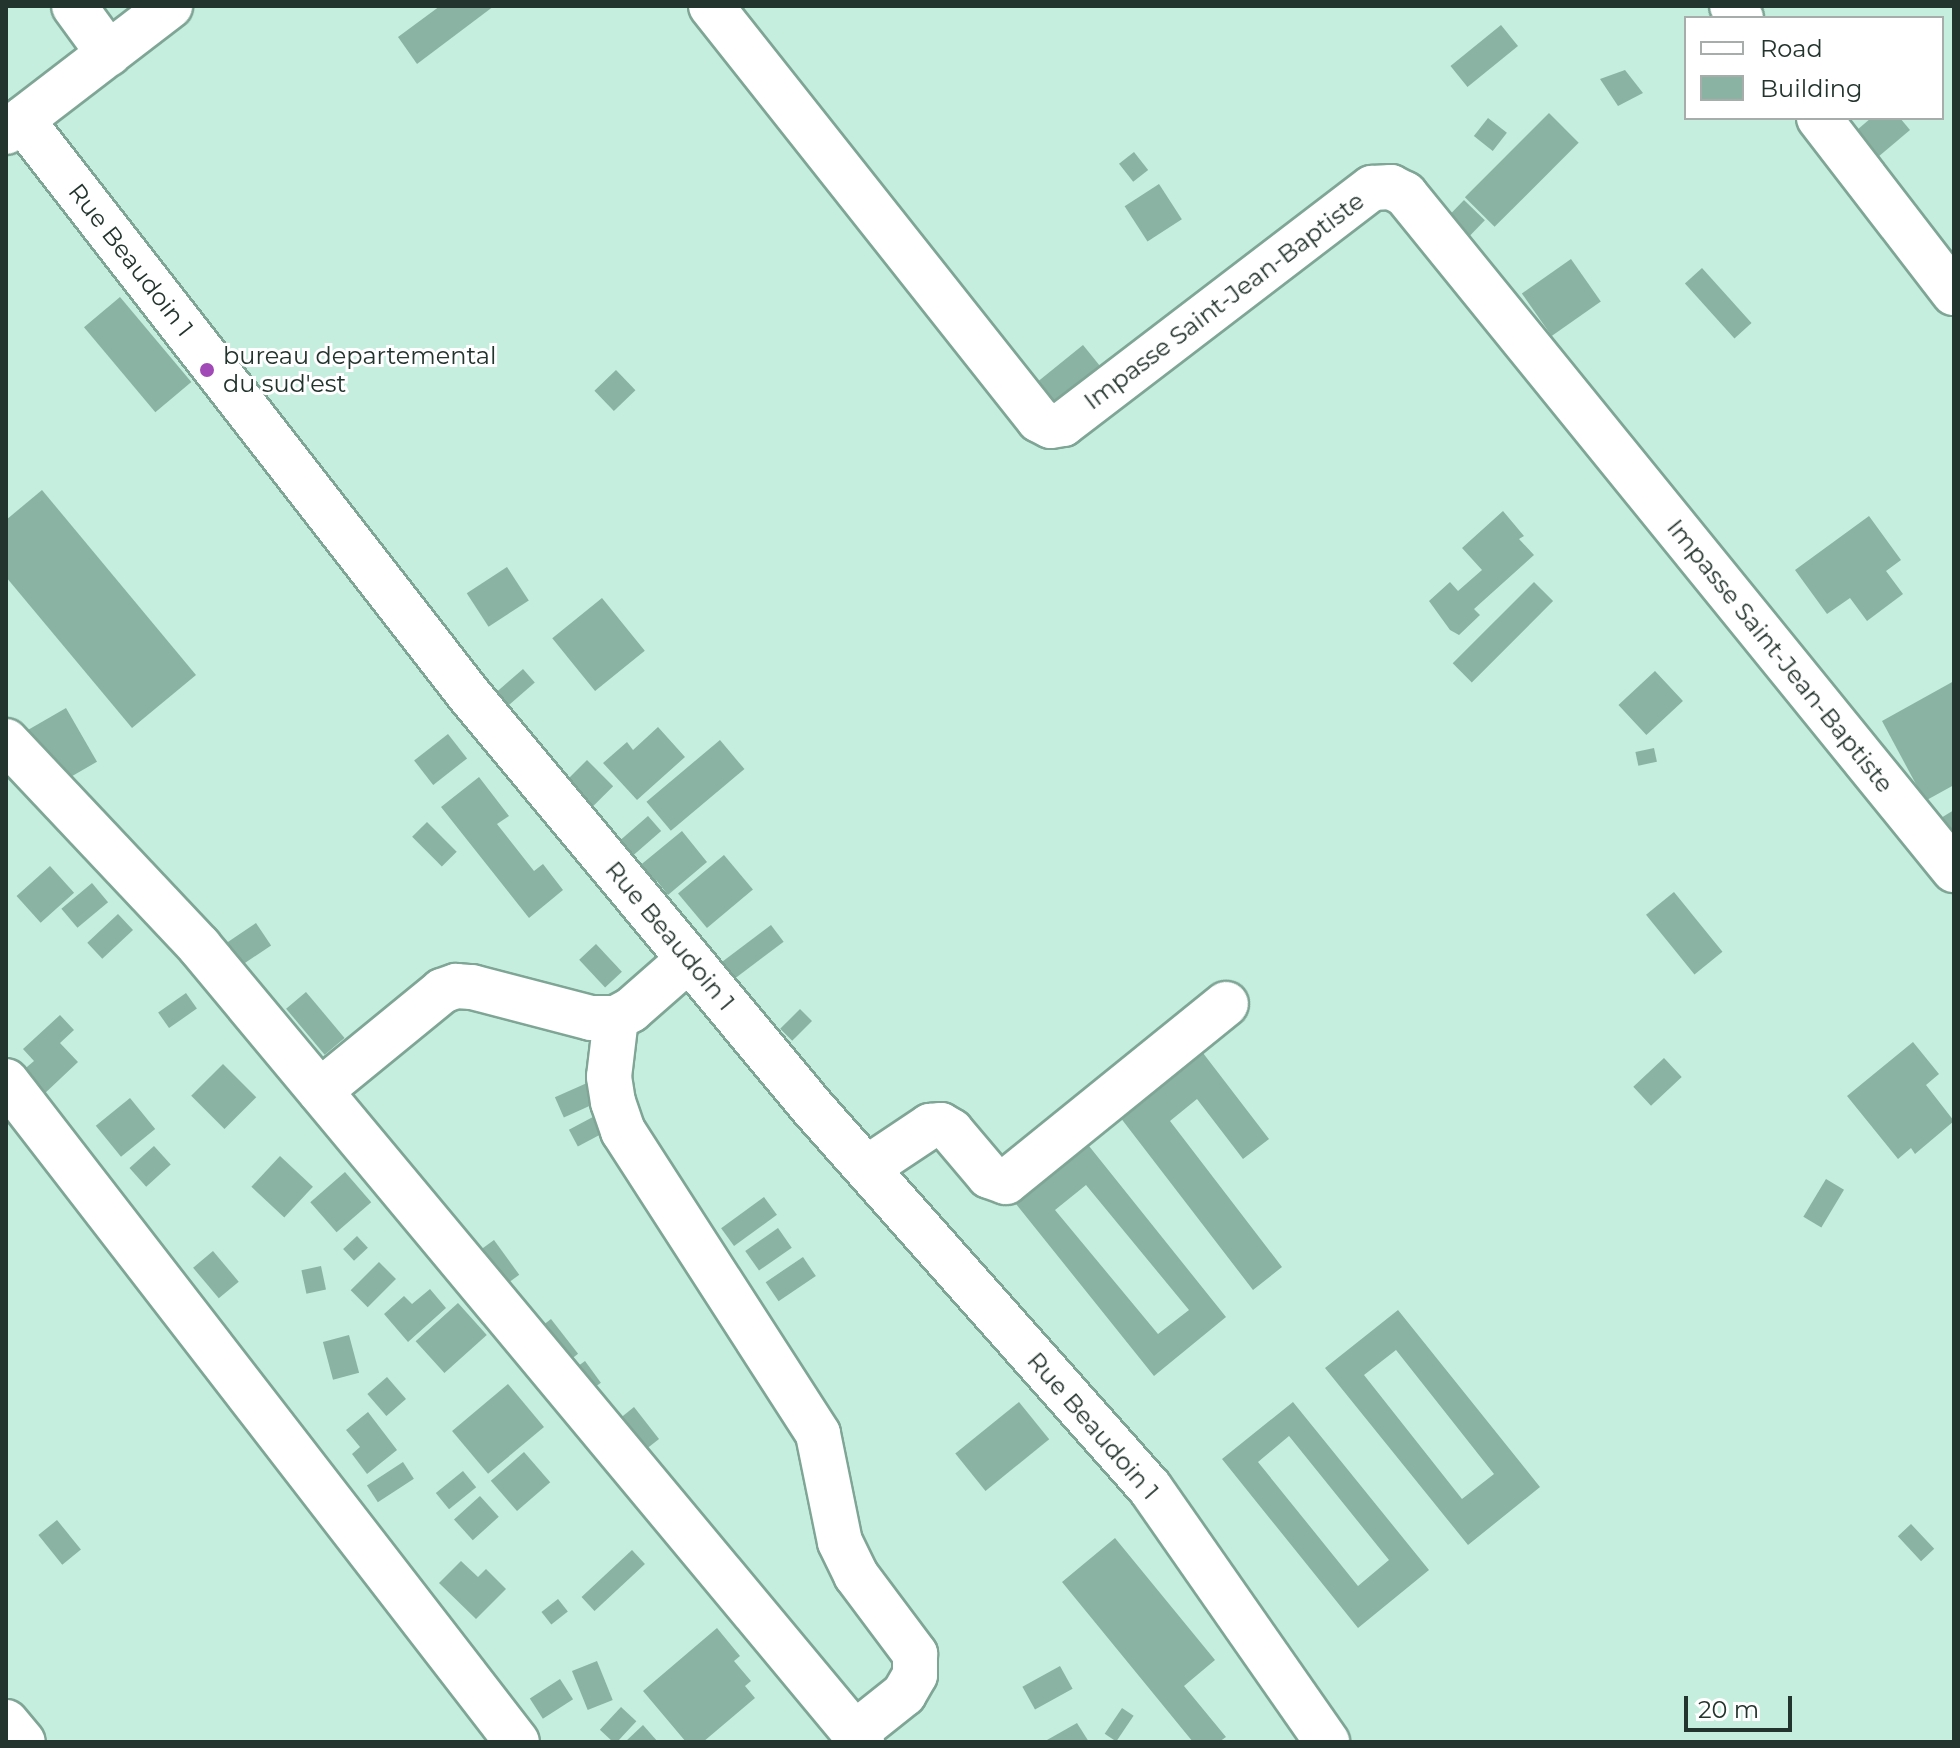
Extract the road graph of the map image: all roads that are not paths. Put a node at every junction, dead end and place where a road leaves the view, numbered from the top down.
1 (74, 6) edge
2 (170, 6) edge
3 (711, 6) edge
4 (109, 54) junction
5 (1821, 120) edge
6 (14, 126) edge
7 (1954, 293) edge
8 (6, 741) edge
9 (1954, 870) edge
10 (689, 959) junction
11 (1226, 1004) dead end
12 (616, 1018) junction
13 (6, 1081) edge
14 (320, 1091) junction
15 (867, 1168) junction
16 (6, 1722) edge
17 (858, 1737) edge
18 (23, 1742) edge
19 (517, 1742) edge
20 (1327, 1742) edge

1 - 4 street
2 - 4 street
3 - 9 street, Impasse Saint-Jean-Baptiste
4 - 6 street
5 - 7 street
6 - 10 street, Rue Beaudoin 1
8 - 14 street
10 - 12 street
10 - 15 street, Rue Beaudoin 1
11 - 15 street
12 - 14 street
12 - 17 street
13 - 19 street
14 - 17 street
15 - 20 street, Rue Beaudoin 1
16 - 18 street

